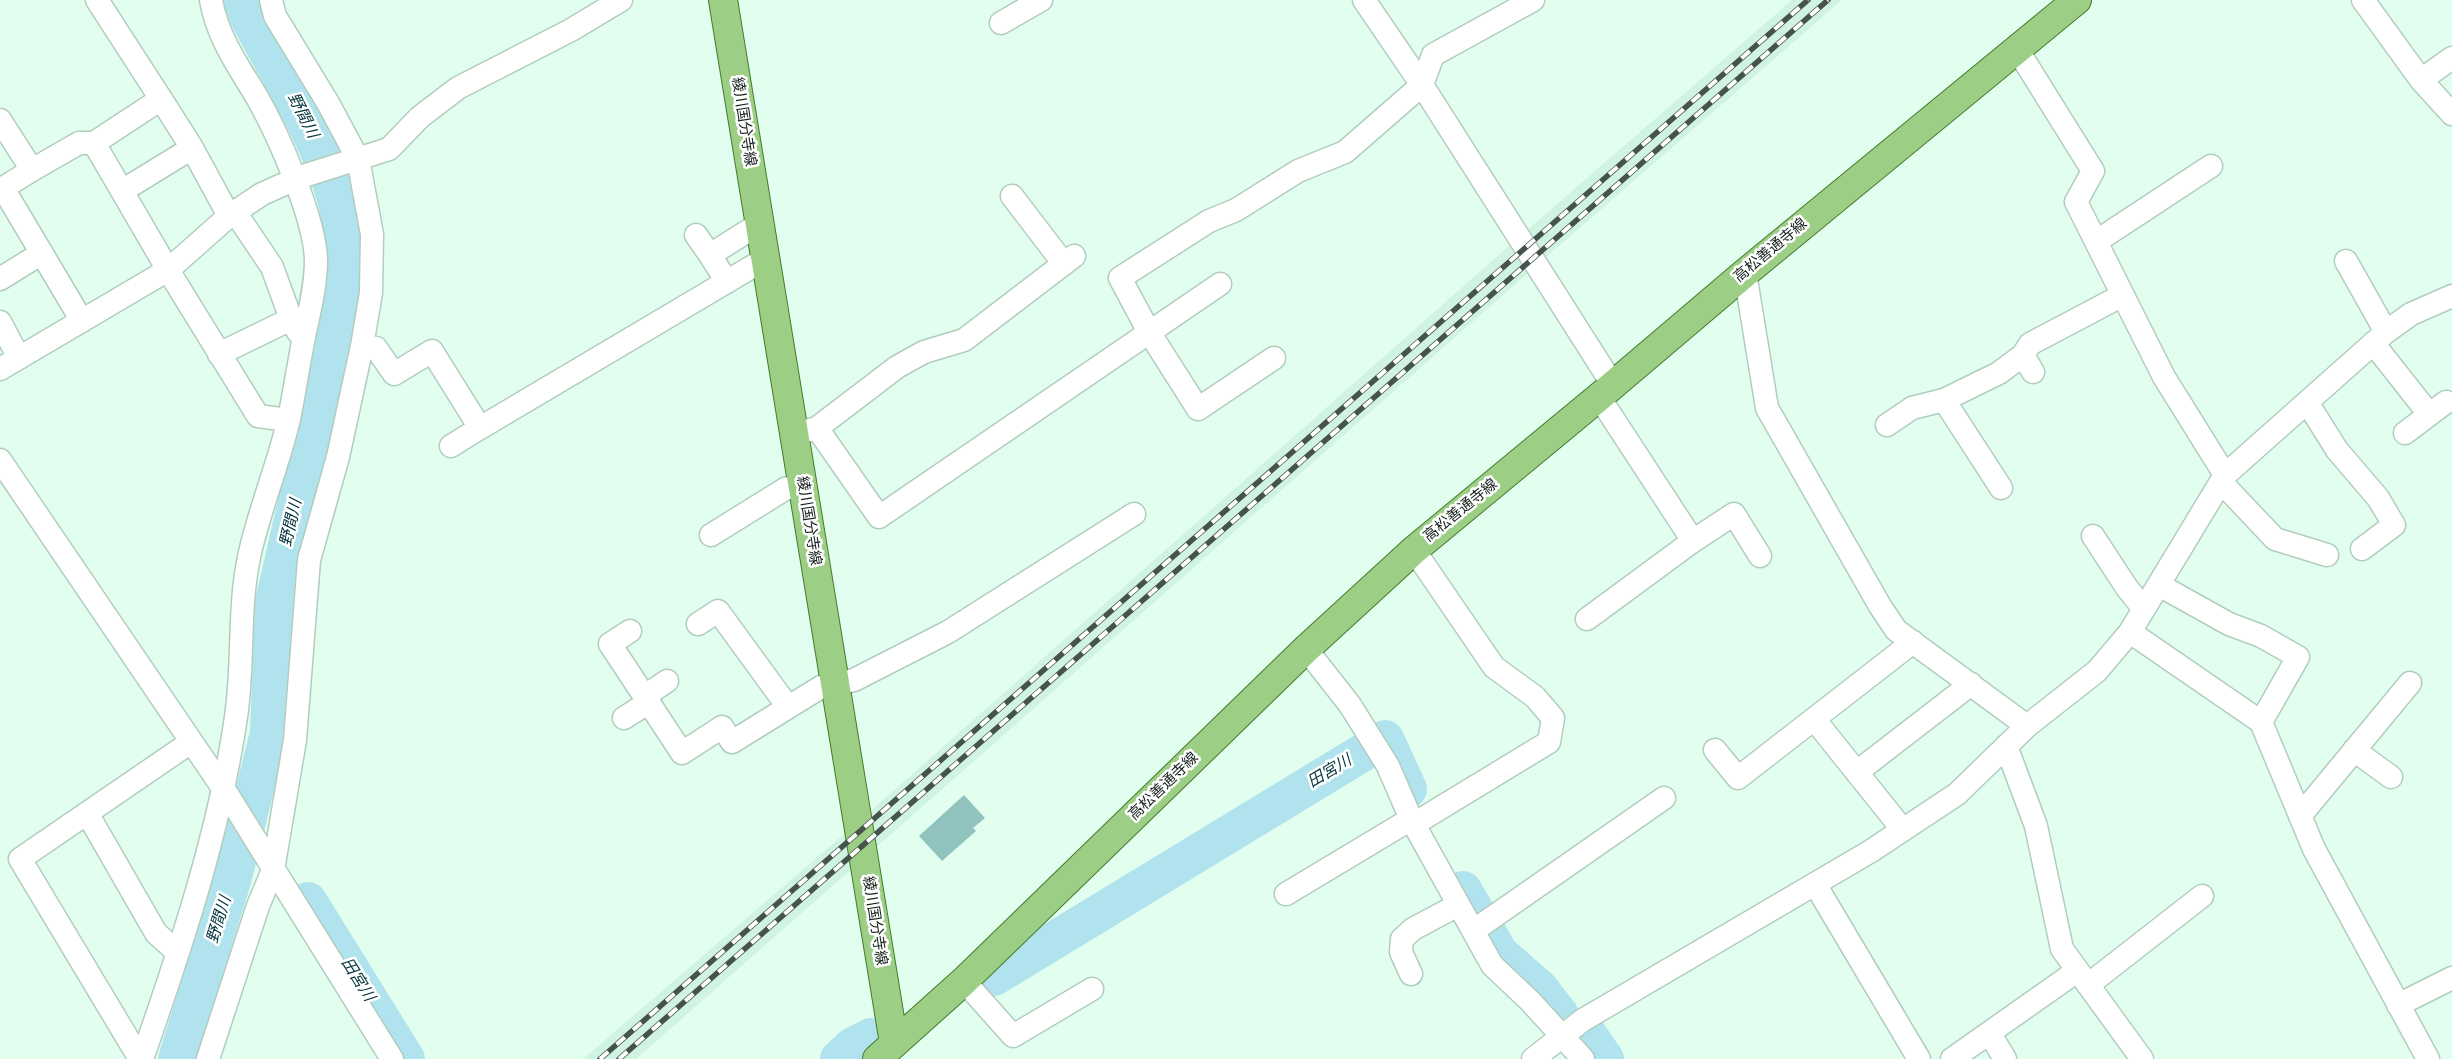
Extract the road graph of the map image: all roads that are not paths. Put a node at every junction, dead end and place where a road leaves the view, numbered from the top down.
1 (97, 0) edge
2 (211, 0) edge
3 (271, 0) edge
4 (621, 0) edge
5 (723, 0) edge
6 (1041, 0) edge
7 (1364, 0) edge
8 (1533, 0) edge
9 (2077, 0) edge
10 (2364, 0) edge
11 (1001, 23) dead end
12 (2017, 49) junction
13 (2452, 58) edge
14 (2421, 80) junction
15 (1422, 85) junction
16 (161, 100) junction
17 (2452, 114) edge
18 (0, 120) edge
19 (94, 143) junction
20 (192, 148) junction
21 (353, 160) junction
22 (2211, 166) dead end
23 (32, 170) junction
24 (297, 179) junction
25 (1, 188) edge
26 (122, 191) junction
27 (1012, 196) dead end
28 (232, 214) junction
29 (760, 227) junction
30 (696, 235) dead end
31 (2097, 241) junction
32 (42, 254) junction
33 (710, 255) junction
34 (2346, 261) dead end
35 (766, 262) junction
36 (168, 270) junction
37 (1745, 273) junction
38 (0, 279) edge
39 (727, 282) junction
40 (1220, 284) dead end
41 (2121, 296) junction
42 (2452, 296) edge
43 (291, 319) junction
44 (82, 321) junction
45 (0, 322) edge
46 (1149, 332) junction
47 (2380, 338) junction
48 (303, 341) junction
49 (362, 346) junction
50 (219, 354) junction
51 (19, 358) junction
52 (1274, 358) dead end
53 (0, 369) edge
54 (1606, 391) junction
55 (1944, 400) junction
56 (2308, 402) junction
57 (288, 420) junction
58 (1887, 426) dead end
59 (480, 428) junction
60 (805, 431) junction
61 (2405, 433) dead end
62 (451, 446) dead end
63 (0, 460) edge
64 (2223, 479) junction
65 (802, 485) junction
66 (2001, 488) dead end
67 (1134, 514) dead end
68 (711, 535) dead end
69 (2093, 536) dead end
70 (1693, 541) junction
71 (1414, 550) junction
72 (2362, 550) dead end
73 (2327, 555) dead end
74 (1760, 556) dead end
75 (2159, 584) junction
76 (2144, 609) junction
77 (1586, 619) dead end
78 (698, 624) dead end
79 (630, 631) dead end
80 (2130, 632) junction
81 (1913, 642) junction
82 (1306, 649) junction
83 (667, 681) dead end
84 (2410, 683) dead end
85 (834, 684) junction
86 (1971, 684) junction
87 (647, 699) junction
88 (788, 707) junction
89 (624, 718) dead end
90 (1814, 719) junction
91 (2261, 722) junction
92 (2027, 726) junction
93 (192, 742) junction
94 (2006, 746) junction
95 (1715, 750) dead end
96 (2354, 750) junction
97 (1856, 772) junction
98 (2391, 777) dead end
99 (226, 794) junction
100 (1664, 798) dead end
101 (87, 813) junction
102 (2300, 816) junction
103 (1418, 820) junction
104 (1903, 830) junction
105 (271, 866) junction
106 (1816, 884) junction
107 (1286, 894) dead end
108 (2202, 896) dead end
109 (1458, 905) junction
110 (1482, 925) junction
111 (177, 952) junction
112 (1411, 974) dead end
113 (2082, 978) junction
114 (2452, 978) edge
115 (964, 981) junction
116 (1092, 989) dead end
117 (2398, 1004) junction
118 (1990, 1034) junction
119 (1562, 1035) junction
120 (889, 1054) edge
121 (2418, 1056) edge
122 (141, 1059) edge
123 (208, 1059) edge
124 (392, 1059) edge
125 (1533, 1059) edge
126 (1583, 1059) edge
127 (1919, 1059) edge
128 (1952, 1059) edge
129 (2005, 1059) edge
130 (2142, 1059) edge

1 - 16 street
2 - 24 street
3 - 21 street
4 - 21 street
5 - 29 main road, 綾川国分寺線
6 - 11 street
7 - 15 street
8 - 15 street
9 - 12 main road, 高松善通寺線
10 - 14 street
12 - 31 street
12 - 37 main road, 高松善通寺線
13 - 14 street
14 - 17 street
15 - 46 street
15 - 54 street
16 - 19 street
16 - 20 street
18 - 23 street
19 - 23 street
19 - 26 street
20 - 26 street
20 - 28 street
21 - 24 street
21 - 49 street
22 - 31 street
23 - 25 street
24 - 28 street
24 - 48 street
25 - 32 street
26 - 36 street
27 - 60 street
28 - 36 street
28 - 43 street
29 - 33 street
29 - 35 main road, 綾川国分寺線
30 - 33 street
31 - 41 street
32 - 38 street
32 - 44 street
33 - 39 street
34 - 47 street
35 - 39 street
35 - 60 main road, 綾川国分寺線
36 - 44 street
36 - 50 street
37 - 54 main road, 高松善通寺線
37 - 81 street
39 - 59 street
40 - 46 street
41 - 55 street
41 - 64 street
42 - 47 street
43 - 48 street
43 - 50 street
44 - 51 street
45 - 51 street
46 - 52 street
46 - 60 street
47 - 56 street
47 - 61 street
48 - 57 street
49 - 59 street
49 - 105 street
50 - 57 street
51 - 53 street
54 - 70 street
54 - 71 main road, 高松善通寺線
55 - 58 street
55 - 66 street
56 - 64 street
56 - 72 street
57 - 99 street
59 - 62 street
60 - 65 main road, 綾川国分寺線
63 - 93 street
64 - 73 street
64 - 75 street
65 - 68 street
65 - 85 main road, 綾川国分寺線
67 - 85 street
69 - 76 street
70 - 74 street
70 - 77 street
71 - 82 main road, 高松善通寺線
71 - 103 street
75 - 76 street
75 - 91 street
76 - 80 street
78 - 88 street
79 - 87 street
80 - 91 street
80 - 92 street
81 - 86 street
81 - 90 street
82 - 103 street
82 - 115 main road, 高松善通寺線
83 - 87 street
84 - 96 street
85 - 88 street
85 - 120 main road, 綾川国分寺線
86 - 92 street
86 - 97 street
87 - 88 street
87 - 89 street
90 - 95 street
90 - 97 street
91 - 102 street
92 - 94 street
93 - 99 street
93 - 101 street
94 - 104 street
94 - 113 street
96 - 98 street
96 - 102 street
97 - 104 street
99 - 105 street
99 - 111 street
100 - 110 street
101 - 111 street
101 - 122 street
102 - 117 street
103 - 107 street
103 - 109 street
104 - 106 street
105 - 123 street
105 - 124 street
106 - 119 street
106 - 127 street
108 - 113 street
109 - 110 street
109 - 112 street
110 - 119 street
111 - 122 street
113 - 118 street
113 - 130 street
114 - 117 street
115 - 116 street
115 - 120 main road, 高松善通寺線
117 - 121 street
118 - 128 street
118 - 129 street
119 - 125 street
119 - 126 street

